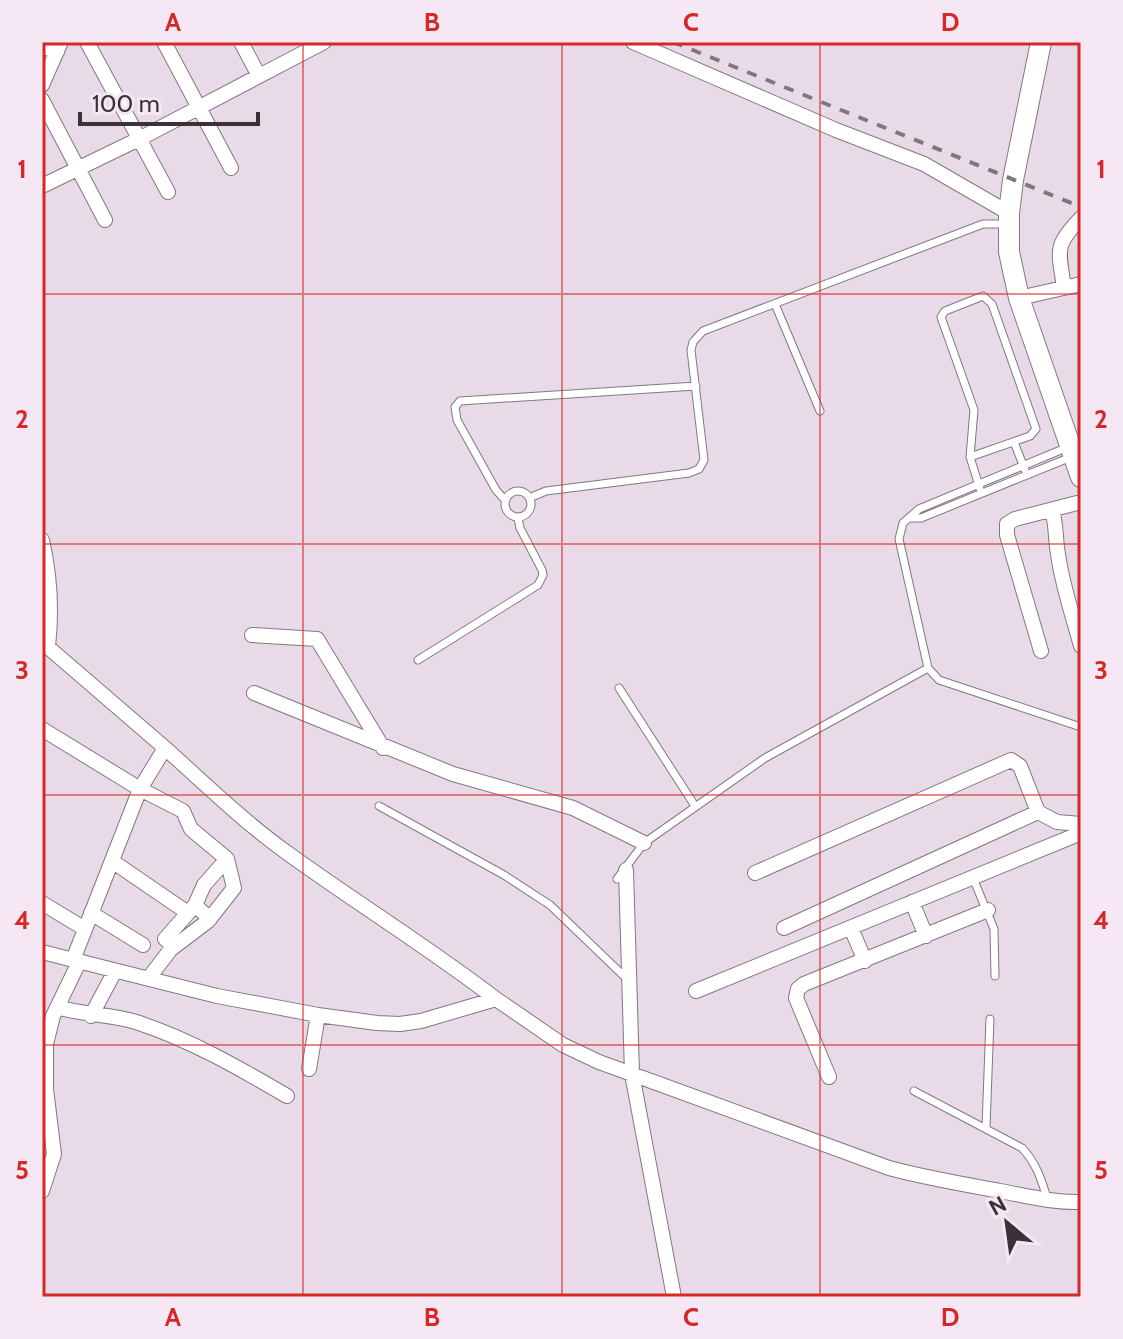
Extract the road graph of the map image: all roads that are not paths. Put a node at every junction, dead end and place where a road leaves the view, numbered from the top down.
1 (164, 42) edge
2 (241, 42) edge
3 (324, 42) edge
4 (633, 42) edge
5 (1041, 42) edge
6 (88, 44) dead end
7 (42, 46) edge
8 (59, 47) edge
9 (259, 76) junction
10 (42, 85) edge
11 (42, 100) edge
12 (200, 106) junction
13 (139, 139) junction
14 (79, 168) junction
15 (231, 168) dead end
16 (42, 186) edge
17 (168, 192) dead end
18 (1081, 218) edge
19 (1009, 219) junction
20 (105, 220) dead end
21 (1081, 284) edge
22 (1064, 288) junction
23 (1019, 298) junction
24 (775, 304) junction
25 (696, 386) junction
26 (820, 411) dead end
27 (1014, 442) junction
28 (1072, 451) junction
29 (970, 457) junction
30 (1025, 470) junction
31 (1081, 477) edge
32 (979, 489) junction
33 (529, 498) junction
34 (505, 500) junction
35 (1081, 502) edge
36 (1052, 511) junction
37 (518, 518) junction
38 (42, 540) edge
39 (252, 635) dead end
40 (45, 645) edge
41 (1081, 646) edge
42 (1041, 651) dead end
43 (418, 660) dead end
44 (928, 668) junction
45 (619, 688) dead end
46 (254, 693) dead end
47 (1081, 727) edge
48 (42, 729) edge
49 (165, 748) junction
50 (383, 748) junction
51 (140, 789) junction
52 (379, 806) dead end
53 (695, 806) junction
54 (1038, 812) junction
55 (1081, 824) edge
56 (1081, 833) edge
57 (644, 843) junction
58 (227, 859) junction
59 (112, 861) junction
60 (755, 873) dead end
61 (622, 874) joint
62 (973, 878) junction
63 (912, 902) junction
64 (42, 903) edge
65 (192, 909) junction
66 (988, 910) junction
67 (91, 913) junction
68 (210, 919) junction
69 (784, 928) dead end
70 (851, 928) junction
71 (85, 929) junction
72 (926, 936) junction
73 (143, 945) dead end
74 (174, 946) junction
75 (42, 952) edge
76 (76, 961) junction
77 (865, 961) junction
78 (115, 971) junction
79 (995, 976) dead end
80 (148, 979) junction
81 (630, 982) junction
82 (696, 991) dead end
83 (496, 999) junction
84 (57, 1007) junction
85 (318, 1015) junction
86 (91, 1016) junction
87 (990, 1019) dead end
88 (46, 1032) edge
89 (309, 1069) dead end
90 (632, 1074) junction
91 (829, 1077) dead end
92 (914, 1091) dead end
93 (287, 1096) dead end
94 (986, 1127) junction
95 (48, 1152) edge
96 (42, 1191) edge
97 (1047, 1200) junction
98 (1081, 1202) edge
99 (674, 1297) edge

1 - 12 street
2 - 9 street
3 - 9 street
4 - 19 street
5 - 19 main road
6 - 13 street
7 - 8 street
8 - 10 street
9 - 12 street
11 - 14 street
12 - 13 street
12 - 15 street
13 - 14 street
13 - 17 street
14 - 16 street
14 - 20 street
18 - 22 street
19 - 23 main road
19 - 24 lane
21 - 22 street
22 - 23 street
23 - 28 main road
24 - 25 lane
24 - 26 lane
25 - 33 lane
25 - 34 lane
27 - 29 lane
27 - 29 lane
27 - 30 lane
28 - 30 lane
28 - 31 main road
29 - 32 lane
30 - 32 lane
32 - 44 lane
33 - 34 lane
33 - 37 lane
34 - 37 lane
35 - 36 street
36 - 41 street
36 - 42 street
37 - 43 lane
38 - 40 street
39 - 50 street
40 - 49 street
44 - 47 lane
44 - 53 lane
45 - 53 lane
46 - 50 street
48 - 51 street
49 - 51 street
49 - 83 street
50 - 57 street
51 - 58 street
51 - 59 street
52 - 81 lane
53 - 57 lane
54 - 55 street
54 - 60 street
54 - 69 street
56 - 62 street
57 - 61 lane
58 - 65 street
58 - 68 street
59 - 65 street
59 - 67 street
61 - 81 street
62 - 63 street
62 - 66 lane
63 - 70 street
63 - 72 street
64 - 71 street
65 - 68 street
65 - 74 street
66 - 72 street
66 - 79 lane
67 - 71 street
67 - 73 street
68 - 74 street
70 - 77 street
70 - 82 street
71 - 76 street
72 - 77 street
74 - 80 street
75 - 76 street
76 - 78 street
76 - 84 street
77 - 91 street
78 - 80 street
78 - 86 street
80 - 85 street
81 - 90 street
83 - 85 street
83 - 90 street
84 - 86 street
84 - 88 street
85 - 89 street
86 - 93 street
87 - 94 lane
88 - 95 street
90 - 97 street
90 - 99 street
92 - 94 lane
94 - 97 lane
95 - 96 street
97 - 98 street

